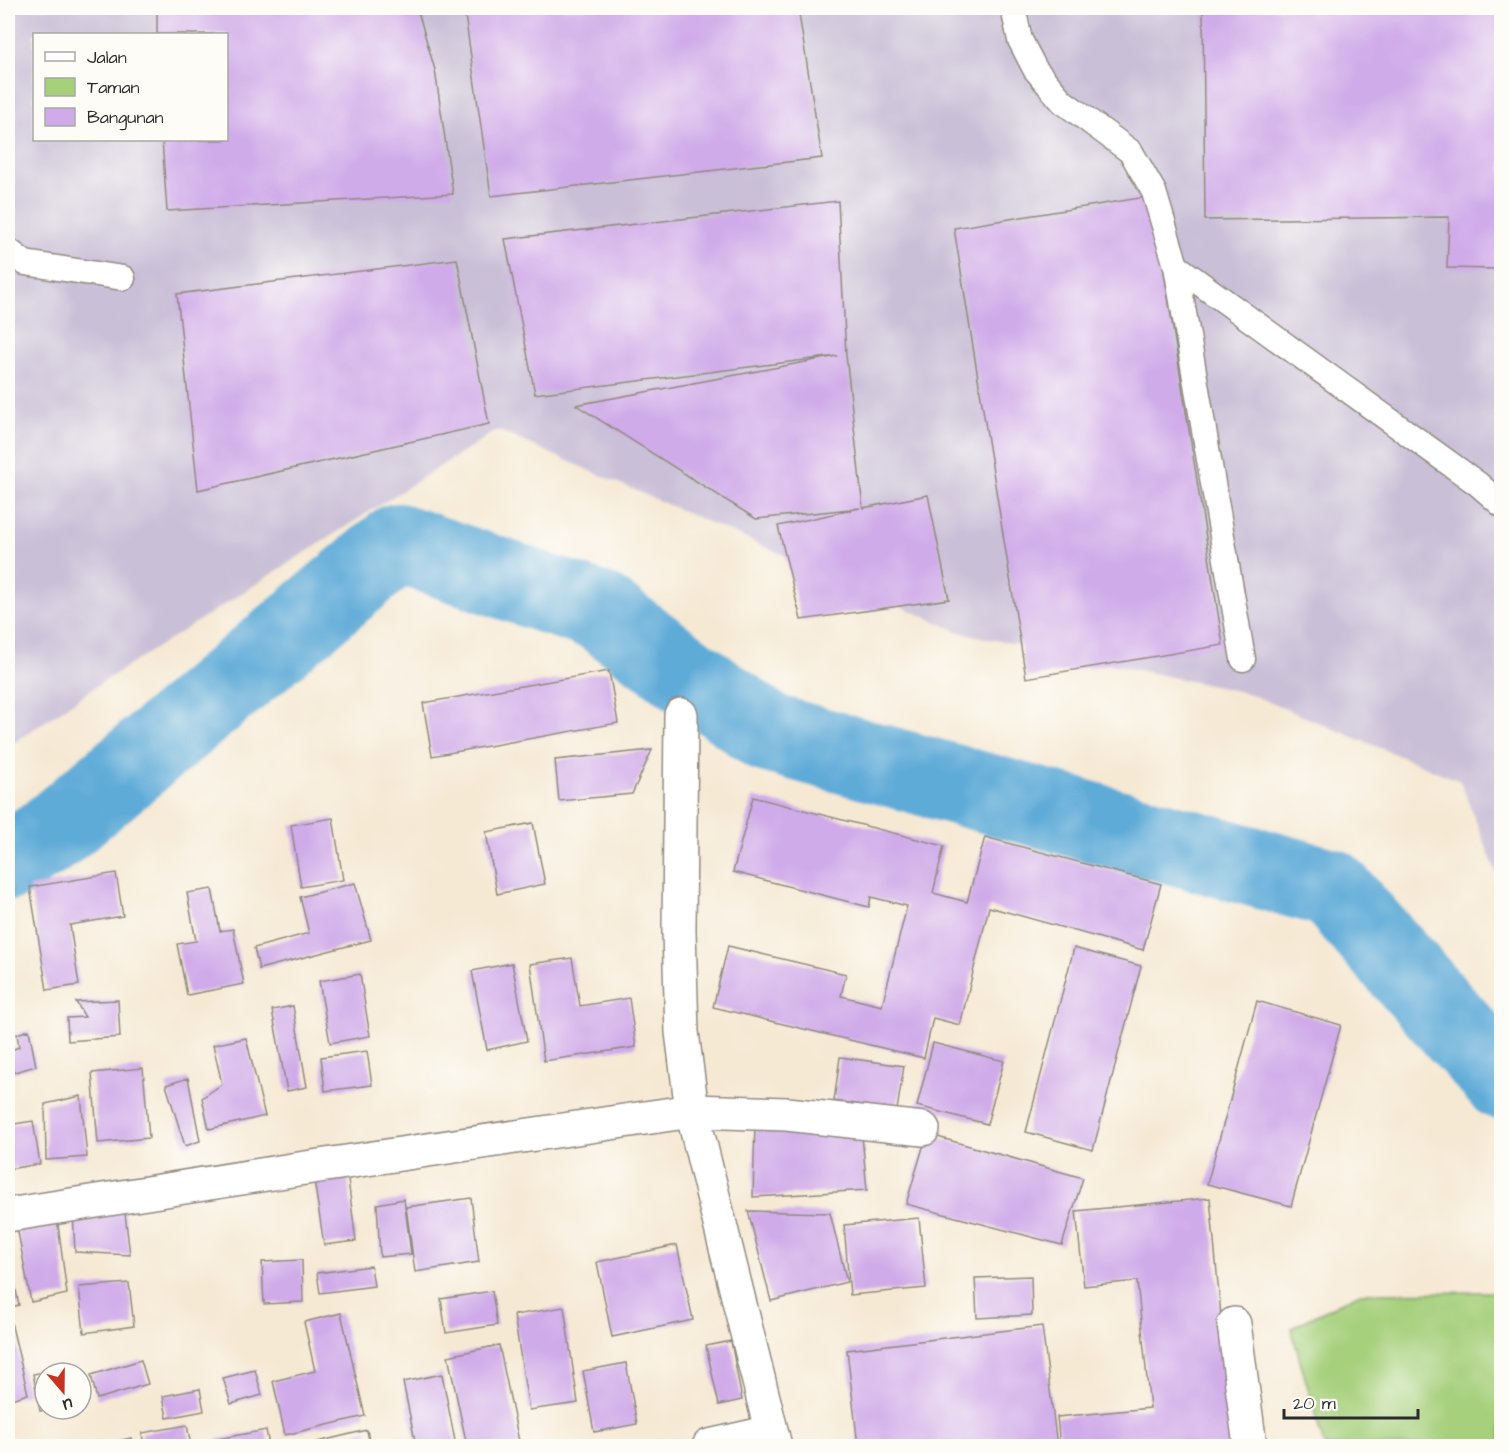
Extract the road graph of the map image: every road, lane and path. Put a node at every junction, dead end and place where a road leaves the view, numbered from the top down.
1 (1014, 8) edge
2 (8, 250) edge
3 (1176, 266) junction
4 (123, 278) dead end
5 (1502, 505) edge
6 (1243, 659) dead end
7 (681, 715) dead end
8 (692, 1111) junction
9 (923, 1129) dead end
10 (8, 1215) edge
11 (1234, 1324) dead end
12 (773, 1439) edge
13 (709, 1446) edge
14 (1250, 1446) edge

1 - 3 lane
2 - 4 lane
3 - 5 lane
3 - 6 lane
7 - 8 street
8 - 9 street
8 - 10 street
8 - 12 street
11 - 14 street
12 - 13 street

